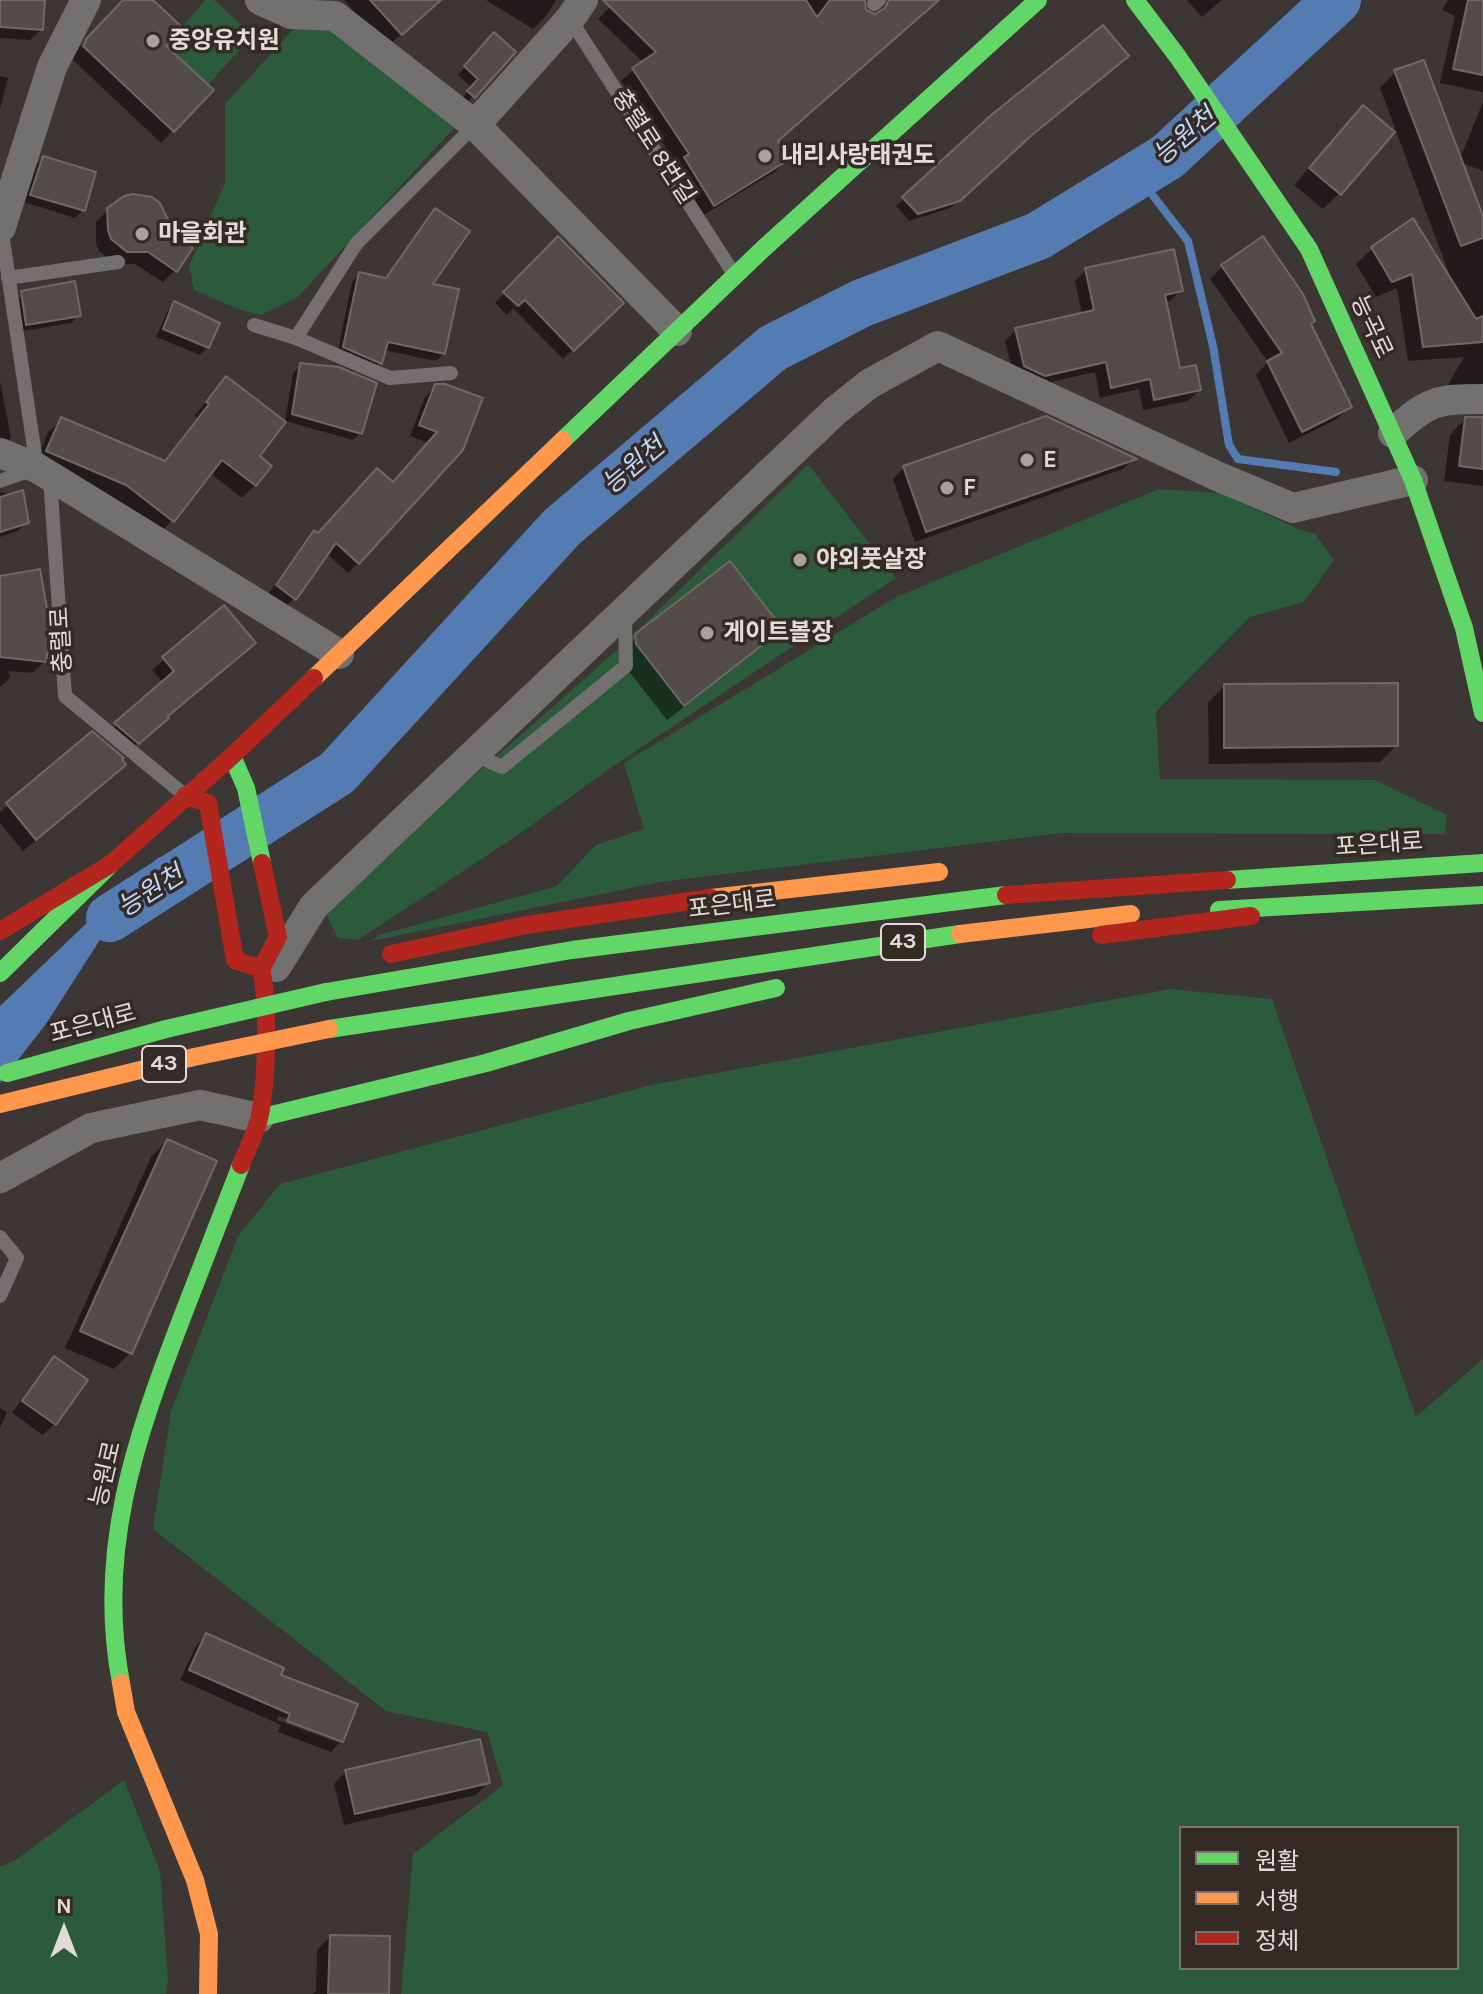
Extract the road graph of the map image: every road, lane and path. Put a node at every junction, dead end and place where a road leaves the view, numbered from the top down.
1 (86, 0) edge
2 (260, 0) edge
3 (1038, 0) edge
4 (1135, 0) edge
5 (576, 10) edge
6 (475, 125) junction
7 (1, 227) edge
8 (118, 262) dead end
9 (735, 276) junction
10 (8, 278) junction
11 (254, 325) dead end
12 (677, 331) junction
13 (296, 338) junction
14 (451, 373) dead end
15 (1483, 399) edge
16 (1393, 433) junction
17 (0, 453) edge
18 (44, 472) junction
19 (1413, 480) junction
20 (0, 481) edge
21 (625, 610) junction
22 (1472, 627) edge
23 (339, 654) junction
24 (1483, 713) edge
25 (473, 754) junction
26 (232, 756) junction
27 (185, 796) junction
28 (1297, 858) dead end
29 (1478, 863) edge
30 (111, 864) junction
31 (1417, 867) junction
32 (954, 871) dead end
33 (1482, 895) edge
34 (1350, 904) junction
35 (0, 931) edge
36 (978, 950) dead end
37 (371, 959) dead end
38 (0, 973) edge
39 (263, 977) junction
40 (295, 977) dead end
41 (797, 983) dead end
42 (0, 1076) edge
43 (0, 1104) edge
44 (259, 1118) junction
45 (0, 1178) edge
46 (0, 1237) edge
47 (0, 1296) edge
48 (208, 1994) edge

1 - 7 street
2 - 6 street
3 - 9 main road
4 - 16 main road, 능곡로
5 - 6 street, 충렬로 8번길
5 - 9 lane, 충렬로 8번길
6 - 12 street
6 - 13 lane, 충렬로 8번길
7 - 10 lane, 충렬로
8 - 10 lane
9 - 12 main road
10 - 18 lane, 충렬로
11 - 13 lane
12 - 23 main road
13 - 14 lane
15 - 16 street
16 - 19 main road, 능곡로
17 - 18 street
18 - 20 lane
18 - 23 street
18 - 27 lane, 충렬로
19 - 21 street
19 - 22 main road, 능곡로
21 - 25 street
21 - 25 lane
22 - 24 main road, 능곡로
23 - 26 main road
25 - 39 street
26 - 27 main road
26 - 39 main road, 능원로
27 - 30 main road
27 - 39 main road
28 - 31 main road
29 - 31 main road, 포은대로 / 43
30 - 35 main road
30 - 38 main road
31 - 42 main road, 포은대로 / 43, bridge
32 - 37 main road
33 - 34 main road, 43
34 - 36 main road
34 - 43 main road, 43, bridge
39 - 40 main road
39 - 44 main road, 능원로
41 - 44 main road
44 - 45 street
44 - 48 main road, 능원로
46 - 47 lane

